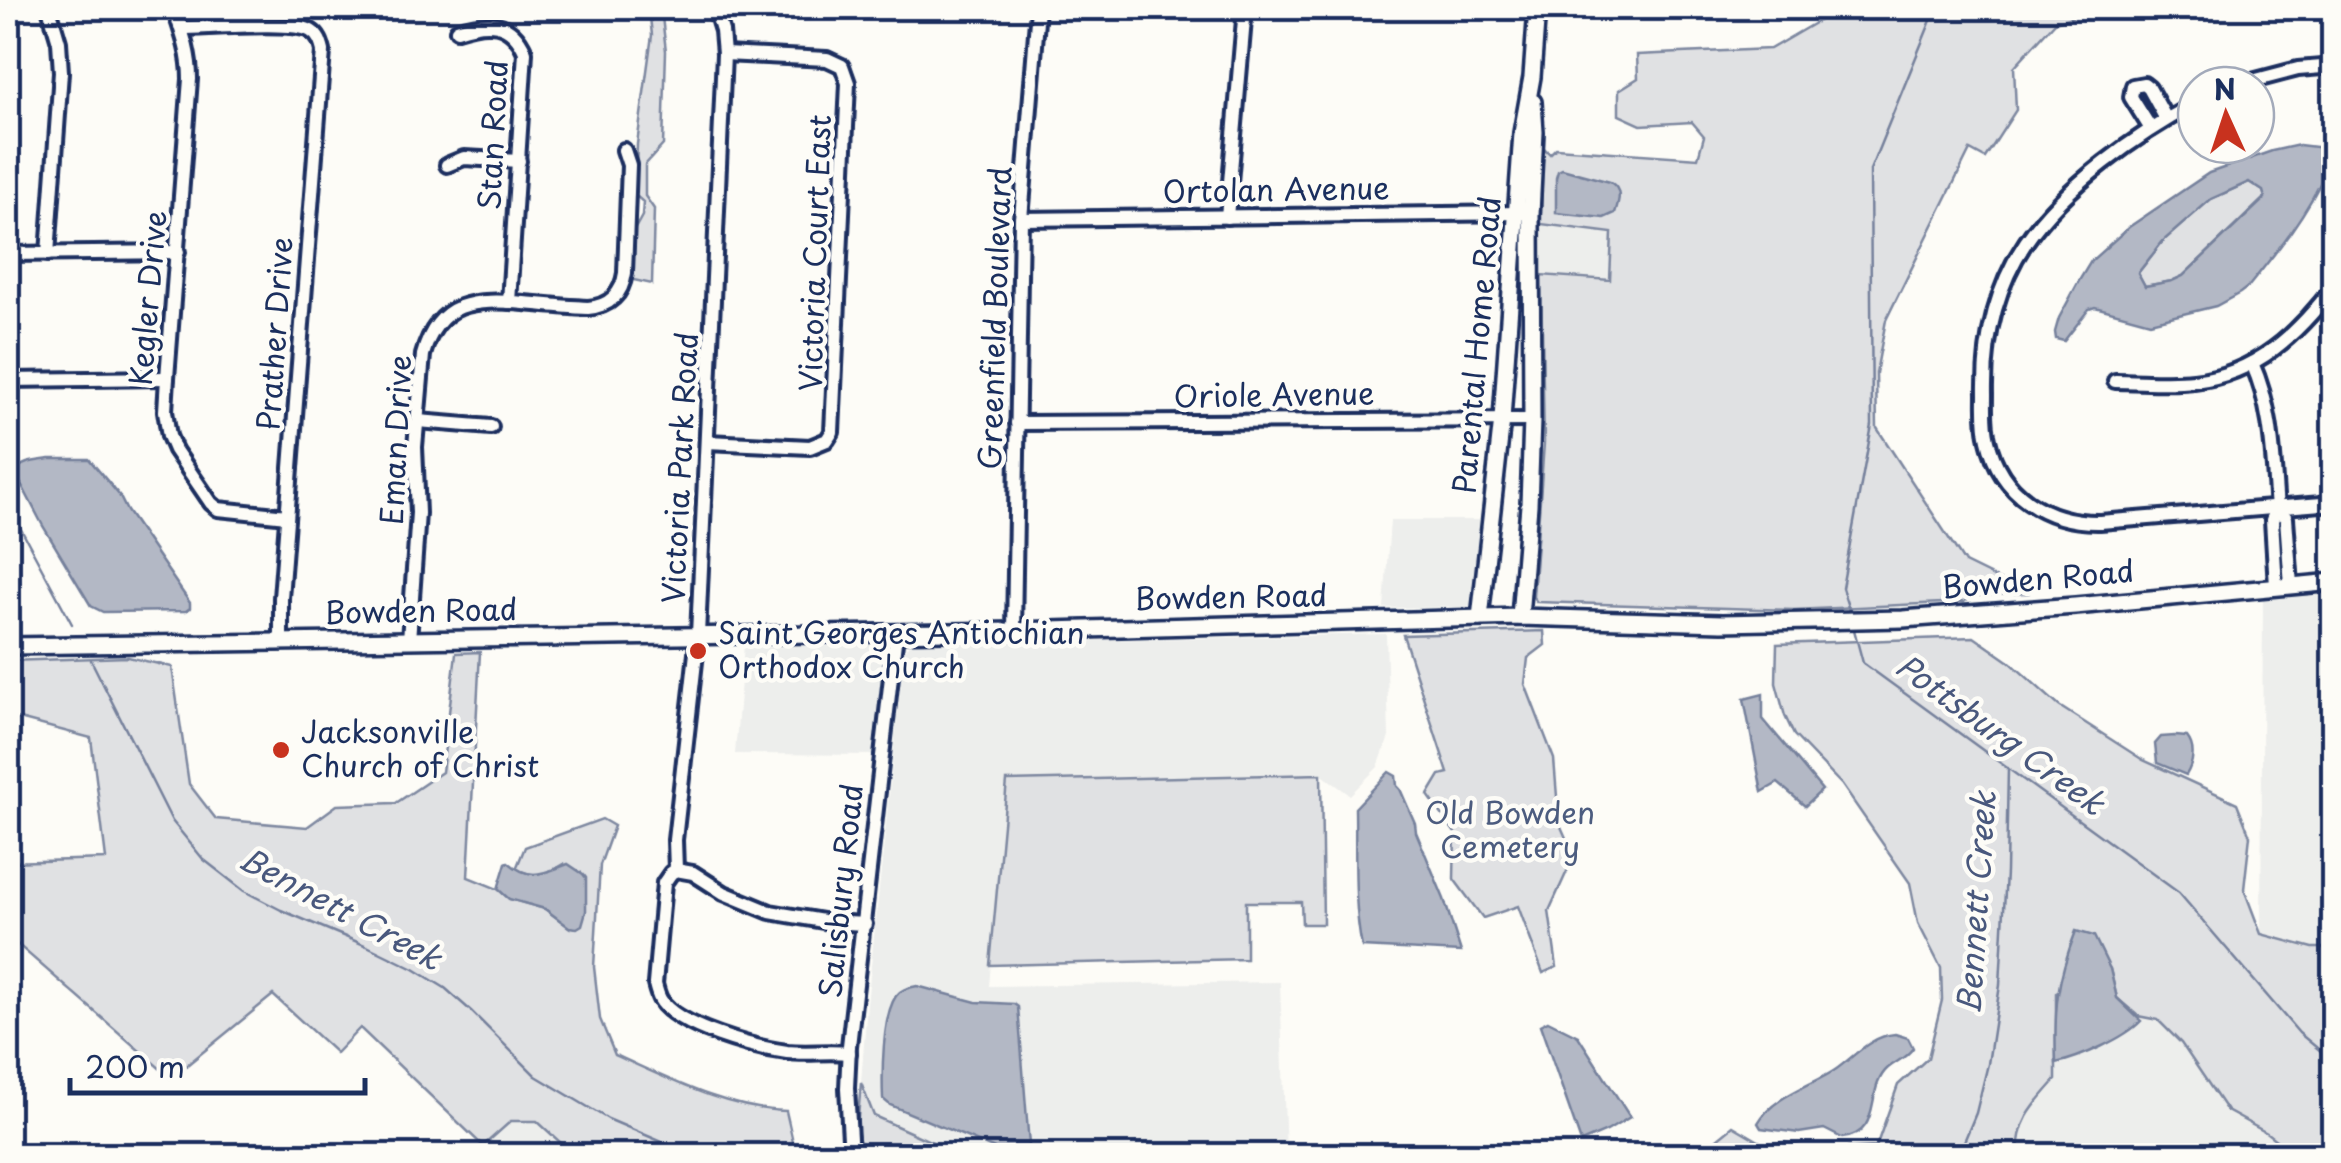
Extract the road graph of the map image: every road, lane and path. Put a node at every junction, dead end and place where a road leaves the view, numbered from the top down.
1 (49, 8) edge
2 (174, 8) edge
3 (714, 8) edge
4 (1038, 8) edge
5 (1245, 8) edge
6 (1538, 8) edge
7 (182, 28) junction
8 (457, 30) dead end
9 (724, 54) junction
10 (2334, 66) edge
11 (2276, 75) edge
12 (2176, 113) edge
13 (2166, 119) junction
14 (2150, 129) junction
15 (624, 150) dead end
16 (519, 162) junction
17 (447, 165) dead end
18 (1524, 213) junction
19 (1227, 217) junction
20 (1021, 220) junction
21 (178, 252) junction
22 (8, 254) edge
23 (48, 254) junction
24 (1523, 256) junction
25 (2334, 286) edge
26 (508, 302) junction
27 (2252, 363) junction
28 (168, 378) junction
29 (8, 380) edge
30 (2116, 381) dead end
31 (1502, 419) junction
32 (1532, 420) junction
33 (418, 421) junction
34 (1017, 423) junction
35 (491, 427) dead end
36 (707, 442) junction
37 (2334, 503) edge
38 (2278, 509) junction
39 (287, 516) junction
40 (2334, 582) edge
41 (2284, 586) junction
42 (1520, 617) junction
43 (1480, 618) junction
44 (1014, 631) junction
45 (896, 632) junction
46 (698, 636) junction
47 (281, 640) junction
48 (409, 640) junction
49 (8, 646) edge
50 (676, 870) junction
51 (865, 924) junction
52 (849, 1053) junction
53 (851, 1156) edge

1 - 23 street
2 - 7 street, Kegler Drive
3 - 9 street, Victoria Park Road
4 - 20 street, Greenfield Boulevard
5 - 19 street
6 - 18 main road, Parental Home Road
7 - 21 street, Kegler Drive
7 - 39 street, Prather Drive
8 - 16 street, Stan Road
9 - 36 street, Victoria Park Road
9 - 36 street, Victoria Court East
10 - 11 street
12 - 13 street
13 - 14 street
13 - 14 street
14 - 38 street
15 - 26 street, Eman Drive
16 - 17 street
16 - 26 street, Stan Road
18 - 19 street, Ortolan Avenue
18 - 24 main road, Parental Home Road
19 - 20 street, Ortolan Avenue
20 - 34 street, Greenfield Boulevard
21 - 23 street
21 - 28 street, Kegler Drive
22 - 23 street
24 - 31 main road, Parental Home Road
24 - 32 main road, Parental Home Road
25 - 27 street
26 - 33 street, Eman Drive
27 - 30 street
27 - 38 street
28 - 29 street
28 - 39 street, Kegler Drive
31 - 32 street, Oriole Avenue
31 - 34 street, Oriole Avenue
31 - 43 main road, Parental Home Road
32 - 42 main road, Parental Home Road
33 - 35 street
33 - 48 street, Eman Drive
34 - 44 street, Greenfield Boulevard
36 - 46 street, Victoria Park Road
37 - 38 street
38 - 41 street
39 - 47 street, Prather Drive
40 - 41 main road, Bowden Road
41 - 42 main road, Bowden Road
42 - 43 main road, Bowden Road
43 - 44 main road, Bowden Road
44 - 45 main road, Bowden Road
45 - 46 main road, Bowden Road
45 - 51 street, Salisbury Road
46 - 48 main road, Bowden Road
46 - 50 street, Victoria Park Road
47 - 48 main road, Bowden Road
47 - 49 main road, Bowden Road
50 - 51 street
50 - 52 street, Victoria Park Road
51 - 52 street, Salisbury Road
52 - 53 street, Salisbury Road

